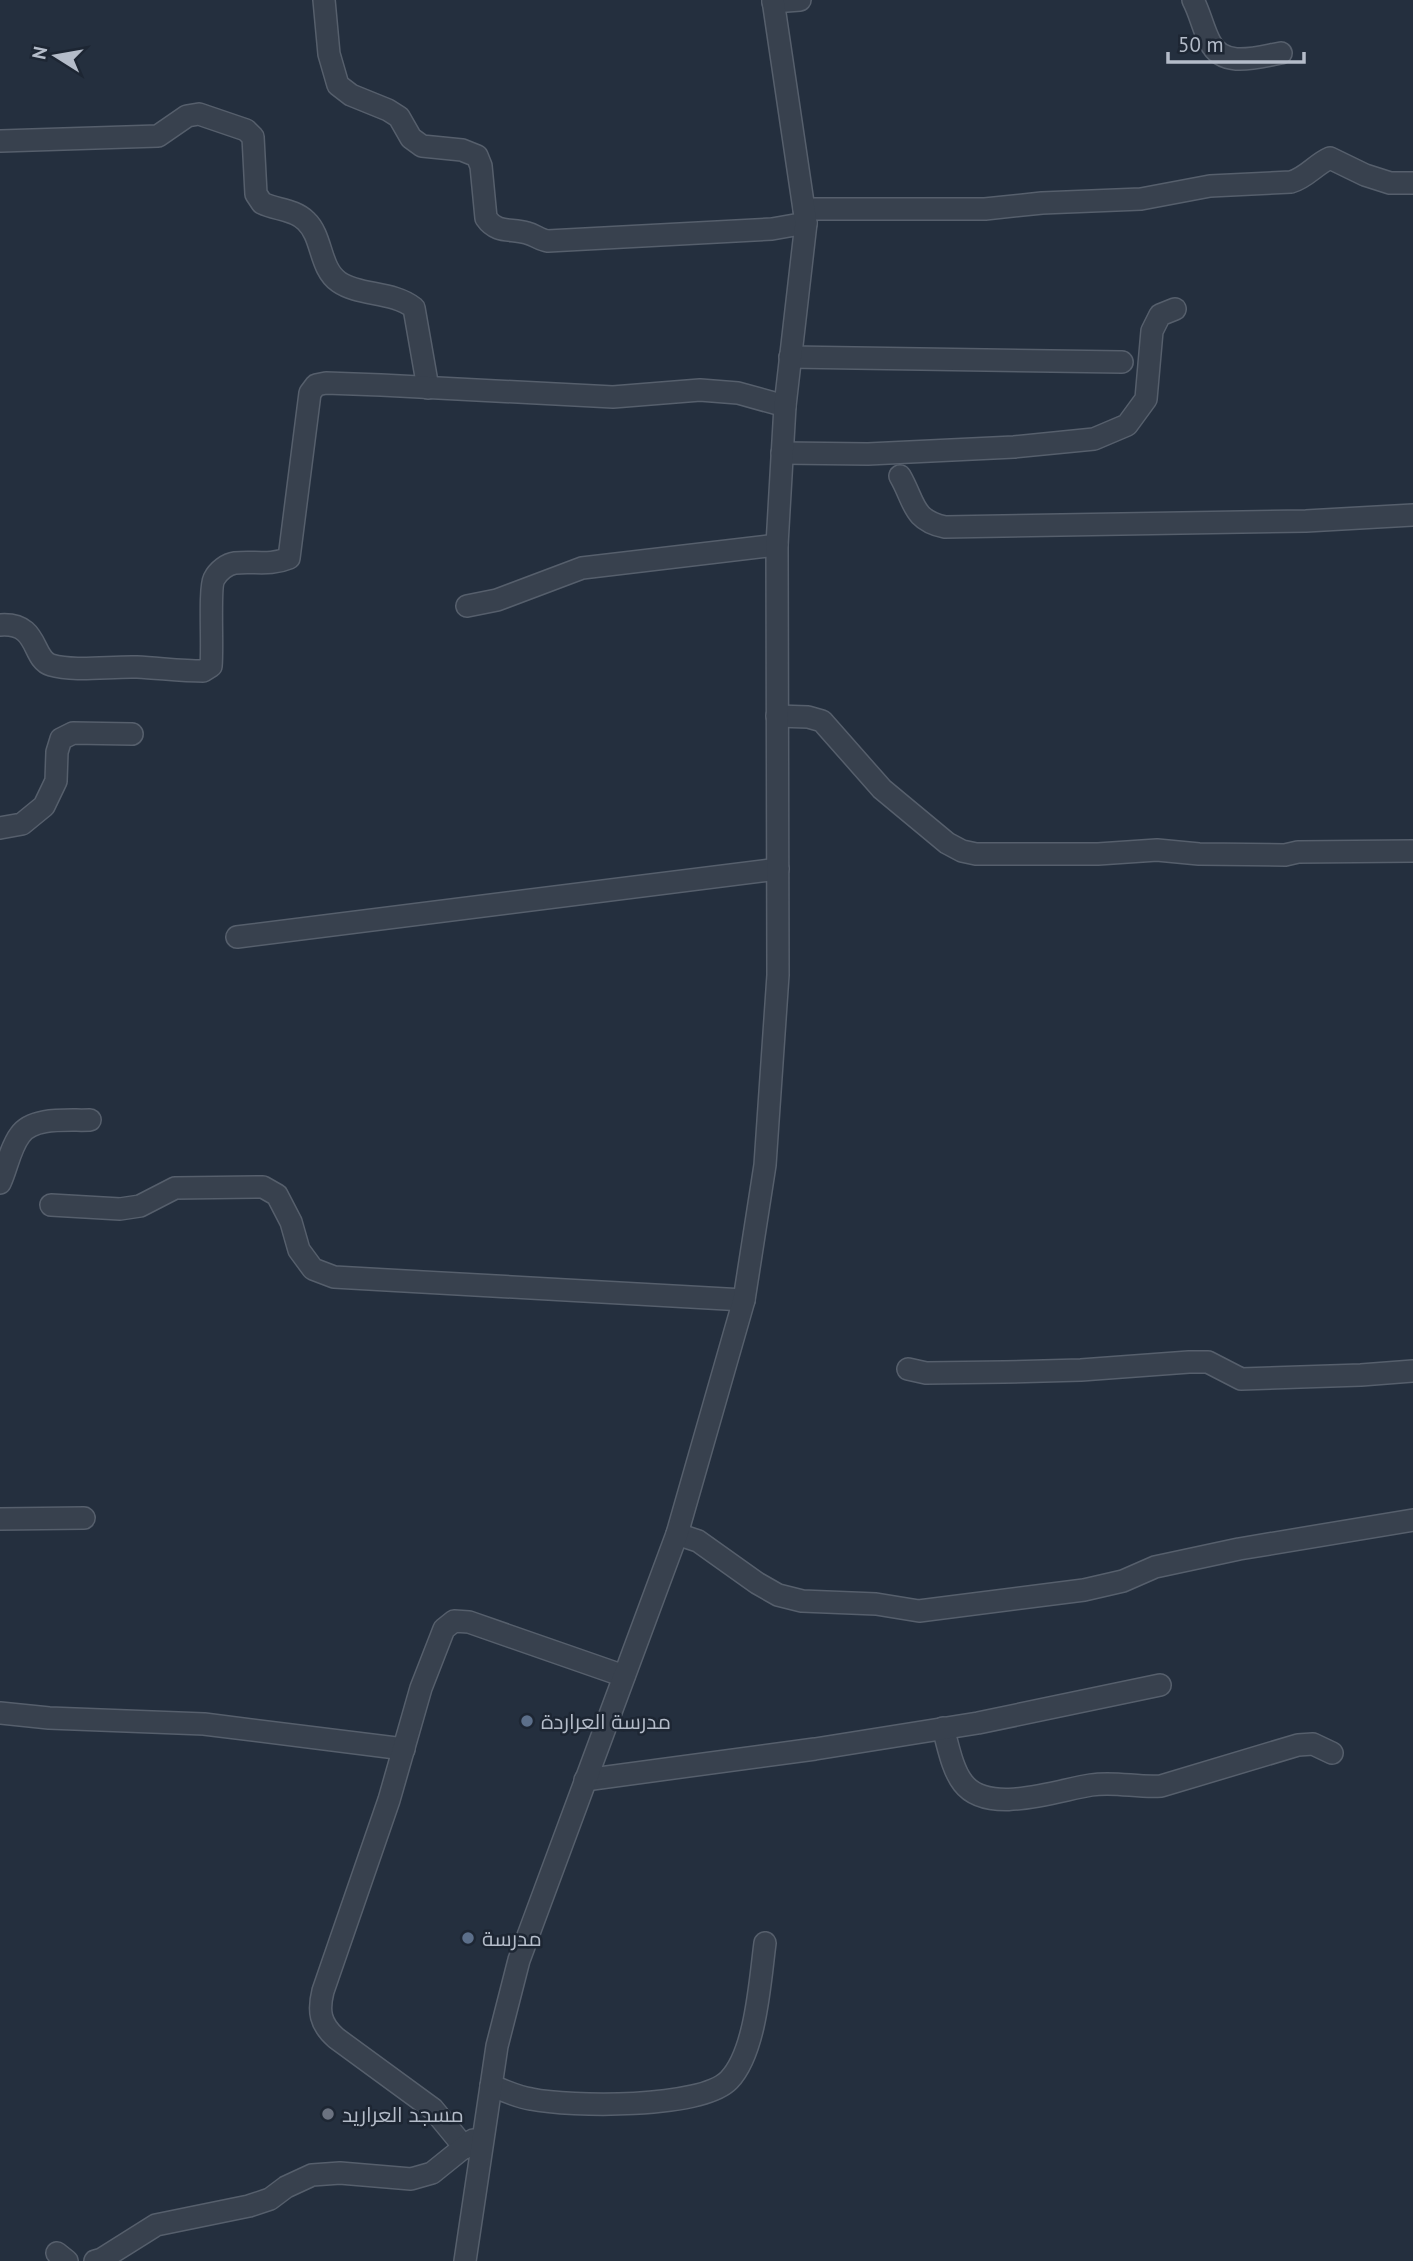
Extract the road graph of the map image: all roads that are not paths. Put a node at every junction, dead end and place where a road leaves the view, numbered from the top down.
1 (324, 0) edge
2 (800, 0) edge
3 (1193, 0) edge
4 (773, 1) edge
5 (1281, 53) dead end
6 (1, 141) edge
7 (1413, 183) edge
8 (805, 216) junction
9 (1175, 309) dead end
10 (790, 357) junction
11 (1122, 362) dead end
12 (428, 388) junction
13 (785, 406) junction
14 (782, 453) junction
15 (900, 476) dead end
16 (1413, 515) edge
17 (777, 545) junction
18 (467, 606) dead end
19 (0, 625) edge
20 (777, 716) junction
21 (132, 734) dead end
22 (0, 828) edge
23 (1413, 851) edge
24 (778, 869) junction
25 (237, 937) dead end
26 (90, 1120) dead end
27 (0, 1183) edge
28 (51, 1205) dead end
29 (744, 1300) junction
30 (908, 1369) dead end
31 (1413, 1371) edge
32 (84, 1518) dead end
33 (0, 1519) edge
34 (1413, 1520) edge
35 (677, 1534) junction
36 (624, 1676) junction
37 (1160, 1685) dead end
38 (0, 1713) edge
39 (943, 1728) junction
40 (404, 1749) junction
41 (1332, 1753) dead end
42 (585, 1780) junction
43 (765, 1943) dead end
44 (491, 2085) junction
45 (484, 2129) junction
46 (465, 2148) junction
47 (95, 2261) edge
48 (465, 2261) edge

1 - 8 street
2 - 4 street
3 - 5 street
4 - 8 street
6 - 12 street
7 - 8 street
8 - 10 street
9 - 14 street
10 - 11 street
10 - 13 street
12 - 13 street
12 - 19 street
13 - 14 street
14 - 17 street
15 - 16 street
17 - 18 street
17 - 20 street
20 - 23 street
20 - 24 street
21 - 22 street
24 - 25 street
24 - 29 street
26 - 27 street
28 - 29 street
29 - 35 street
30 - 31 street
32 - 33 street
34 - 35 street
35 - 36 street
36 - 40 street
36 - 42 street
37 - 39 street
38 - 40 street
39 - 41 street
39 - 42 street
40 - 46 street
42 - 44 street
43 - 44 street
44 - 45 street
45 - 46 street
45 - 48 street
46 - 47 street

